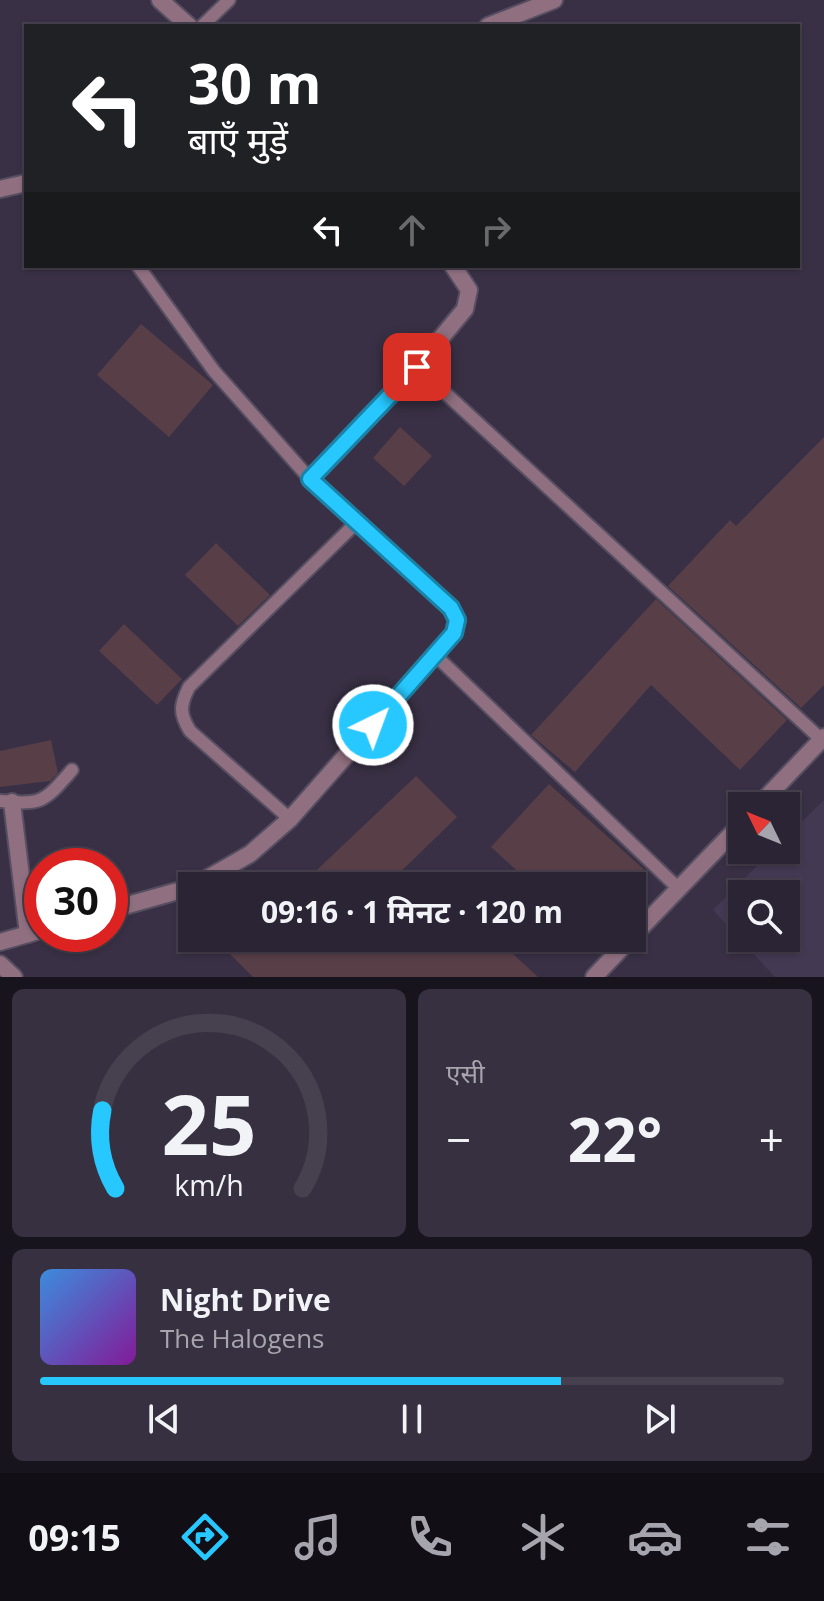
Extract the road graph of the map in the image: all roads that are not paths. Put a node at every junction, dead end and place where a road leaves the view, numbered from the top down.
1 (160, 0) edge
2 (229, 0) edge
3 (554, 0) edge
4 (187, 24) edge
5 (204, 24) edge
6 (493, 24) edge
7 (24, 183) edge
8 (0, 189) edge
9 (139, 268) edge
10 (454, 268) edge
11 (417, 367) junction
12 (310, 479) junction
13 (357, 522) junction
14 (435, 655) junction
15 (823, 739) edge
16 (72, 770) dead end
17 (772, 792) edge
18 (6, 802) edge
19 (290, 819) junction
20 (728, 838) edge
21 (218, 872) edge
22 (24, 883) edge
23 (679, 889) junction
24 (178, 890) edge
25 (128, 905) edge
26 (646, 923) edge
27 (24, 935) edge
28 (0, 942) edge
29 (618, 952) edge
30 (0, 964) edge
31 (14, 977) edge
32 (594, 977) edge

1 - 4 street
2 - 5 lane
3 - 6 street
7 - 8 street
9 - 12 lane
10 - 11 street
11 - 12 street
11 - 15 lane
12 - 13 street
13 - 14 street
13 - 19 lane
14 - 19 street
14 - 23 lane
15 - 17 street
16 - 18 lane
18 - 22 street
19 - 21 street
20 - 23 street
23 - 26 street
24 - 25 street
27 - 28 street
29 - 32 street
30 - 31 street

